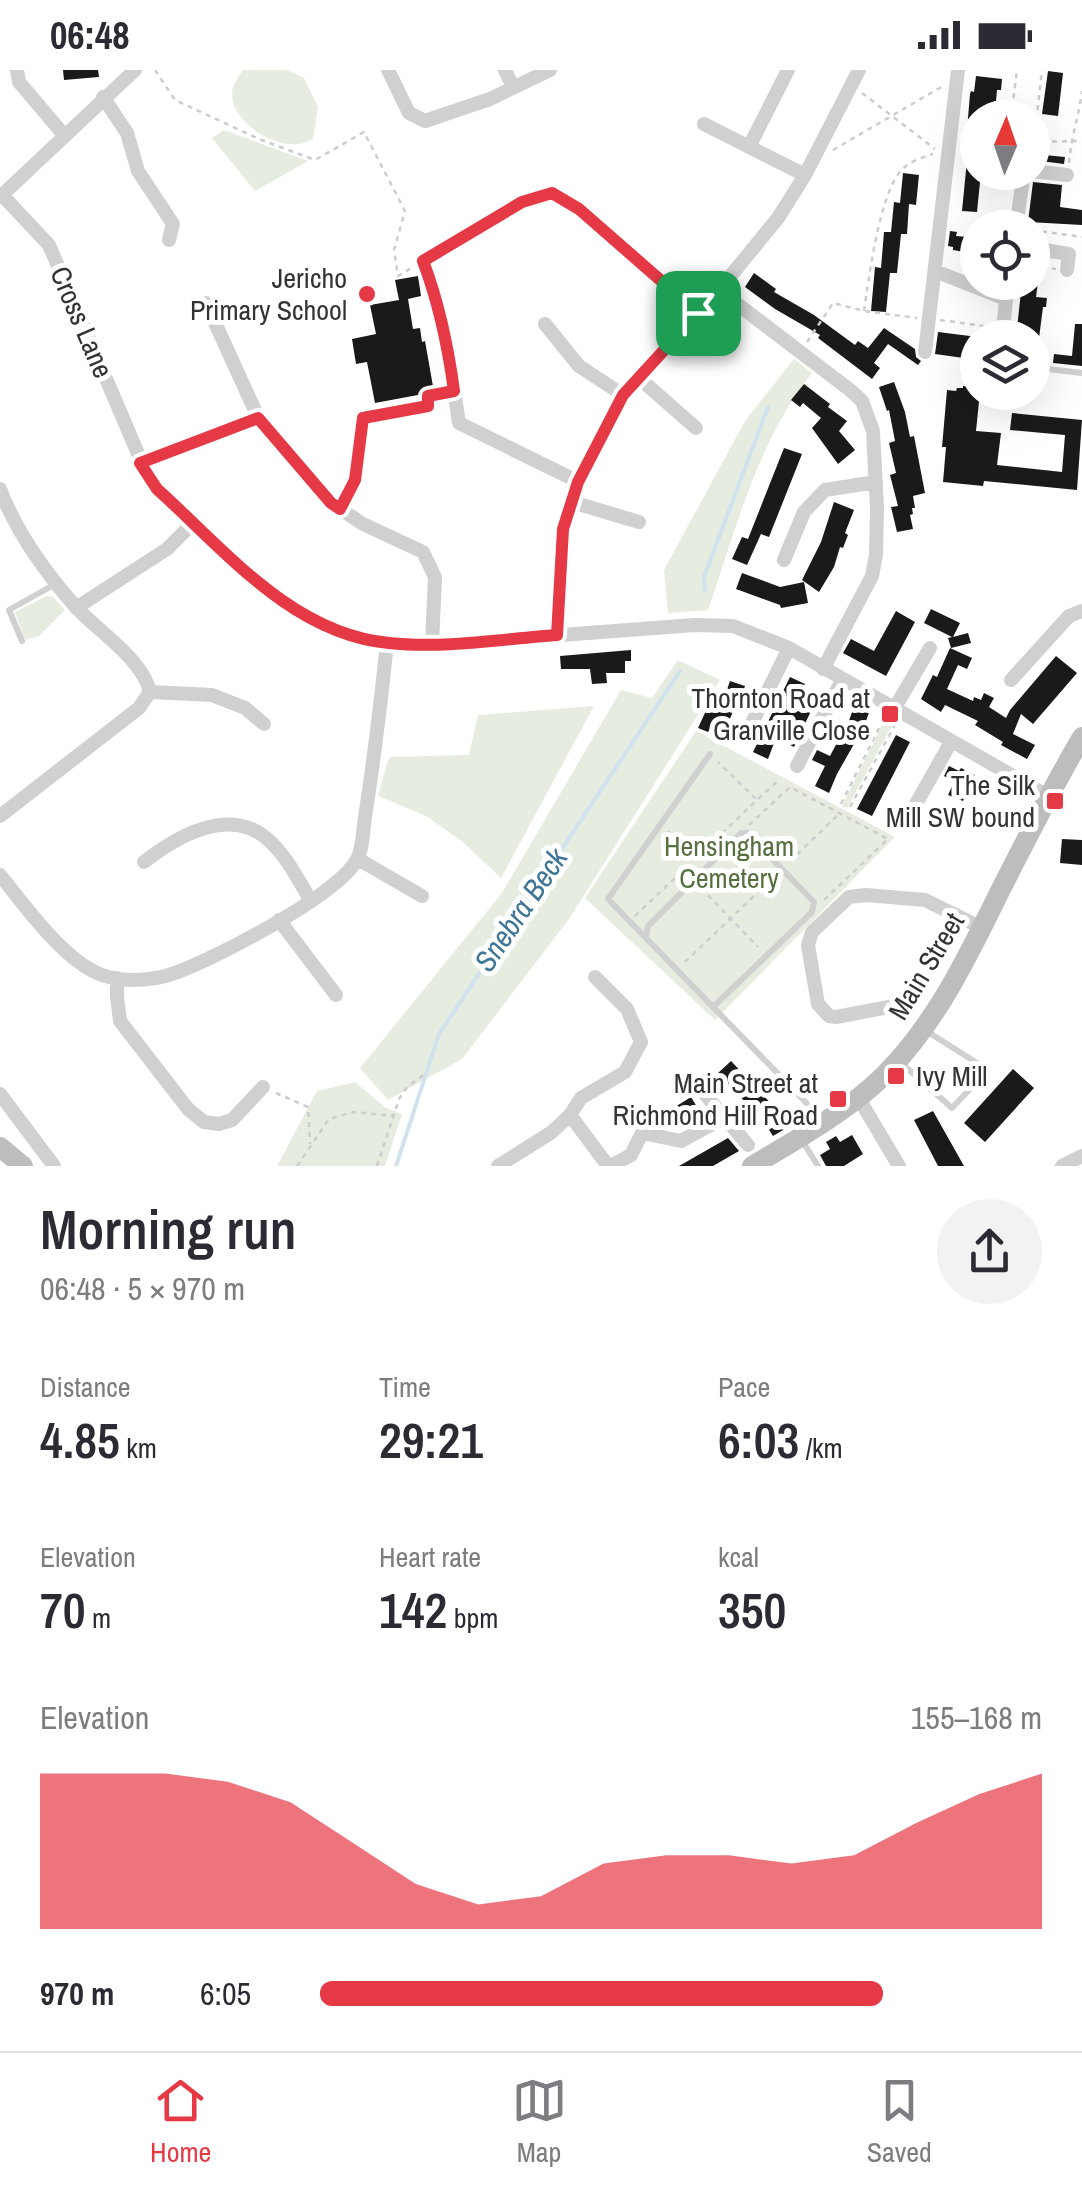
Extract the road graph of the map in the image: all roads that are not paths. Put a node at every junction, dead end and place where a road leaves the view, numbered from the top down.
1 (17, 70) edge
2 (134, 70) edge
3 (388, 70) edge
4 (506, 70) edge
5 (550, 70) edge
6 (859, 70) edge
7 (783, 72) edge
8 (958, 74) edge
9 (514, 88) junction
10 (104, 98) junction
11 (704, 124) dead end
12 (64, 135) junction
13 (748, 147) junction
14 (808, 169) junction
15 (1050, 172) edge
16 (1068, 175) road end
17 (1, 196) edge
18 (464, 235) road end
19 (168, 240) dead end
20 (1050, 251) edge
21 (1067, 270) dead end
22 (935, 271) junction
23 (960, 278) edge
24 (718, 290) junction
25 (206, 303) dead end
26 (698, 313) junction
27 (545, 324) dead end
28 (448, 345) road end
29 (924, 352) dead end
30 (1050, 369) edge
31 (1082, 372) edge
32 (639, 378) junction
33 (623, 395) junction
34 (258, 418) junction
35 (696, 428) dead end
36 (140, 463) junction
37 (578, 482) junction
38 (876, 482) junction
39 (2, 498) edge
40 (572, 502) junction
41 (194, 522) junction
42 (639, 522) dead end
43 (784, 560) dead end
44 (57, 583) junction
45 (76, 608) junction
46 (1082, 610) edge
47 (557, 635) junction
48 (22, 641) dead end
49 (388, 643) junction
50 (432, 645) junction
51 (788, 648) junction
52 (930, 648) dead end
53 (823, 668) junction
54 (842, 680) junction
55 (1011, 680) dead end
56 (150, 692) junction
57 (895, 709) junction
58 (748, 721) dead end
59 (264, 724) dead end
60 (1082, 736) edge
61 (951, 742) junction
62 (710, 754) road end
63 (797, 766) dead end
64 (1048, 796) junction
65 (0, 816) edge
66 (903, 824) dead end
67 (358, 859) junction
68 (144, 862) dead end
69 (0, 875) edge
70 (422, 896) dead end
71 (311, 901) junction
72 (279, 920) junction
73 (982, 928) junction
74 (646, 938) junction
75 (596, 977) dead end
76 (117, 978) junction
77 (336, 995) dead end
78 (905, 1004) dead end
79 (714, 1008) junction
80 (923, 1028) junction
81 (898, 1060) junction
82 (263, 1087) road end
83 (704, 1093) dead end
84 (0, 1094) edge
85 (858, 1097) junction
86 (570, 1115) junction
87 (725, 1117) junction
88 (824, 1121) junction
89 (800, 1137) junction
90 (748, 1144) dead end
91 (0, 1146) edge
92 (1082, 1156) edge
93 (897, 1165) edge
94 (23, 1166) edge
95 (54, 1166) edge
96 (498, 1166) edge
97 (609, 1166) edge
98 (752, 1166) edge
99 (818, 1166) edge
100 (1062, 1166) edge

1 - 12 street
2 - 10 street
3 - 9 street
4 - 9 street
5 - 9 street
6 - 14 street
7 - 13 street
8 - 22 street
10 - 12 street
10 - 19 street
11 - 13 street
12 - 17 street
13 - 14 street
14 - 24 street
15 - 16 street
17 - 36 street, Cross Lane
18 - 26 street
20 - 21 street
22 - 23 street
22 - 29 street
24 - 26 street
24 - 38 street
25 - 34 street
26 - 32 street
27 - 33 street
28 - 37 street
30 - 31 lane
32 - 33 street
32 - 35 street
33 - 37 street
34 - 36 street
34 - 50 street
36 - 41 street, Cross Lane
37 - 40 street
38 - 43 street
38 - 53 street
39 - 44 street
40 - 42 street
40 - 47 street
41 - 45 street
41 - 49 street, Cross Lane
44 - 45 street
44 - 48 lane
45 - 56 street
46 - 55 street
47 - 50 street, Cross Lane
47 - 51 street, Cross Lane
49 - 50 street, Cross Lane
49 - 67 street
51 - 53 street, Cross Lane
51 - 58 street
52 - 57 street
53 - 54 street, Cross Lane
54 - 57 street, Cross Lane
54 - 63 street
56 - 59 street
56 - 65 street
57 - 61 street, Cross Lane
60 - 64 main road, Main Street
61 - 64 street, Cross Lane
61 - 66 street
62 - 74 lane
64 - 73 main road, Main Street
67 - 70 street
67 - 71 street
68 - 71 street
69 - 76 street
71 - 72 street
72 - 76 street
72 - 77 street
73 - 78 street
73 - 80 main road, Main Street
74 - 79 lane
74 - 79 lane
75 - 86 street
76 - 82 street
79 - 88 lane
80 - 81 main road, Main Street
80 - 81 lane
81 - 85 main road, Main Street
83 - 87 street
84 - 95 street
85 - 88 main road, Main Street
85 - 93 street
86 - 96 street
86 - 97 street
87 - 90 street
87 - 97 street
88 - 89 main road, Main Street
89 - 98 main road, Main Street
89 - 99 lane
91 - 94 main road
92 - 100 street

